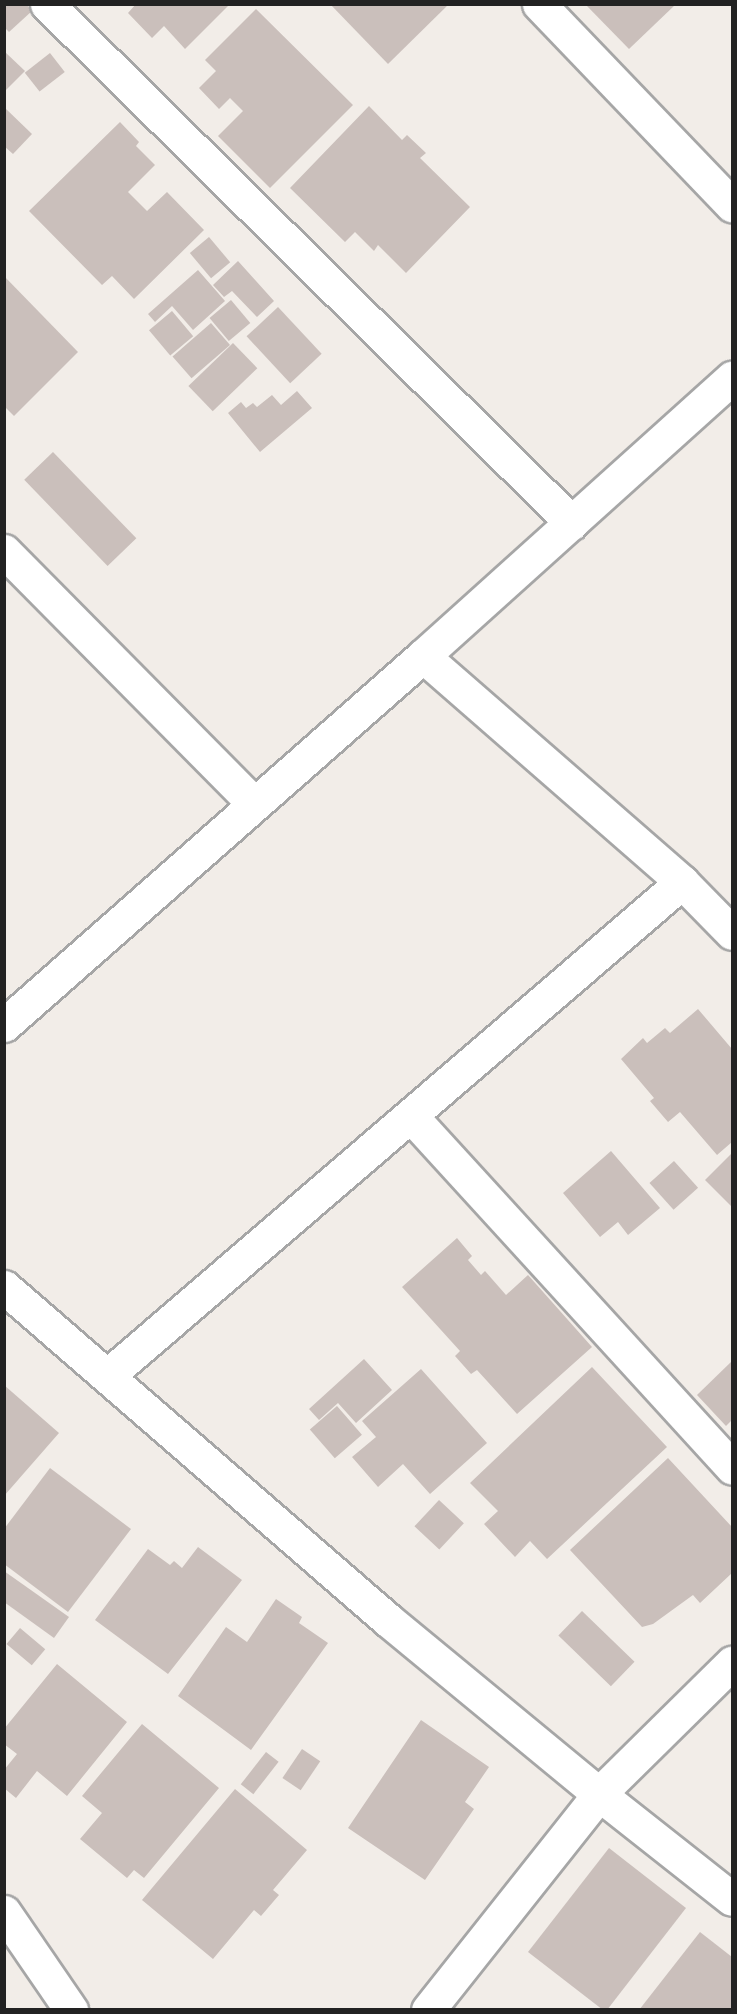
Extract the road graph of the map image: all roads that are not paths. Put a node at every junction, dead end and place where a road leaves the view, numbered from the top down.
1 (47, 4) edge
2 (538, 4) edge
3 (732, 205) edge
4 (732, 378) edge
5 (572, 523) junction
6 (4, 551) edge
7 (423, 656) junction
8 (253, 803) junction
9 (682, 882) junction
10 (732, 933) edge
11 (4, 1025) edge
12 (411, 1116) junction
13 (4, 1287) edge
14 (107, 1376) junction
15 (732, 1468) edge
16 (732, 1663) edge
17 (599, 1794) junction
18 (732, 1899) edge
19 (4, 1912) edge
20 (71, 2010) edge
21 (428, 2010) edge

1 - 5 street
2 - 3 street
4 - 5 street
5 - 7 street
6 - 8 street
7 - 8 street
7 - 9 street
8 - 11 street
9 - 10 street
9 - 12 street
12 - 14 street
12 - 15 street
13 - 14 street
14 - 17 street
16 - 17 street
17 - 18 street
17 - 21 street
19 - 20 street

